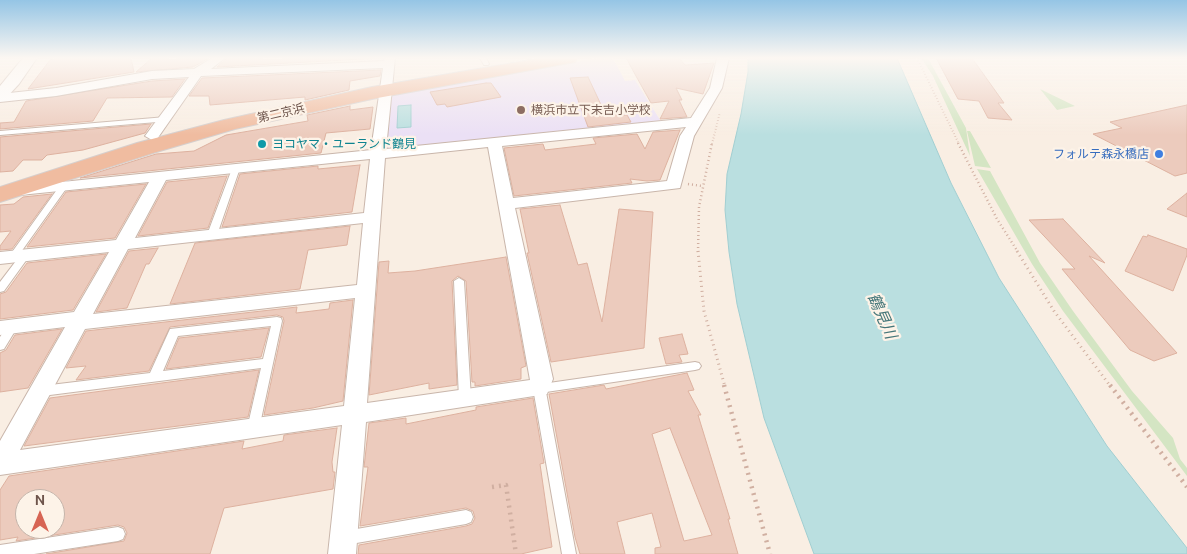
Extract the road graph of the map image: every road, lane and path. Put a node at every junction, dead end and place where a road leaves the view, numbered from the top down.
1 (102, 84) edge
2 (190, 84) edge
3 (353, 84) edge
4 (357, 84) edge
5 (387, 84) edge
6 (717, 84) edge
7 (930, 84) edge
8 (2, 91) edge
9 (720, 109) dead end
10 (166, 119) junction
11 (694, 122) junction
12 (710, 127) dead end
13 (716, 128) junction
14 (0, 133) edge
15 (152, 136) junction
16 (494, 143) junction
17 (378, 154) junction
18 (236, 168) junction
19 (160, 176) junction
20 (695, 185) dead end
21 (64, 186) junction
22 (702, 186) junction
23 (4, 189) edge
24 (506, 204) junction
25 (374, 217) junction
26 (212, 235) junction
27 (122, 245) junction
28 (13, 257) edge
29 (459, 281) dead end
30 (0, 289) edge
31 (367, 290) junction
32 (80, 320) junction
33 (7, 327) edge
34 (0, 346) edge
35 (266, 363) junction
36 (712, 364) dead end
37 (718, 364) junction
38 (695, 366) dead end
39 (154, 378) junction
40 (539, 388) junction
41 (42, 391) junction
42 (465, 399) junction
43 (356, 415) junction
44 (253, 429) junction
45 (0, 464) edge
46 (492, 487) dead end
47 (1187, 487) edge
48 (466, 517) dead end
49 (118, 534) dead end
50 (343, 546) edge
51 (0, 552) edge
52 (516, 554) edge
53 (569, 554) edge
54 (770, 554) edge

1 - 8 street
2 - 10 street
3 - 15 highway, 第二京浜
4 - 23 highway, 第二京浜
5 - 17 street
6 - 11 street
7 - 47 path
9 - 13 path
10 - 14 lane
10 - 15 street
11 - 16 street
11 - 24 street
12 - 13 path
13 - 22 path
15 - 23 highway, 第二京浜
16 - 17 street
16 - 24 street
17 - 18 street
17 - 25 street
18 - 19 street
18 - 26 lane
19 - 21 street
19 - 27 street
20 - 22 path
21 - 23 street
21 - 28 lane
22 - 37 path
24 - 40 street
25 - 26 street
25 - 31 street
26 - 27 street
27 - 28 street
27 - 32 street
28 - 30 lane
29 - 42 lane
31 - 32 street
31 - 43 street
32 - 33 street
32 - 41 street
33 - 34 lane
35 - 39 lane
35 - 39 lane
35 - 44 lane
36 - 37 path
37 - 54 path
38 - 40 lane
39 - 41 lane
40 - 42 street
40 - 53 lane
41 - 45 street
42 - 43 street
43 - 44 street
43 - 50 street
44 - 45 street
46 - 52 path
48 - 50 lane
49 - 51 lane

